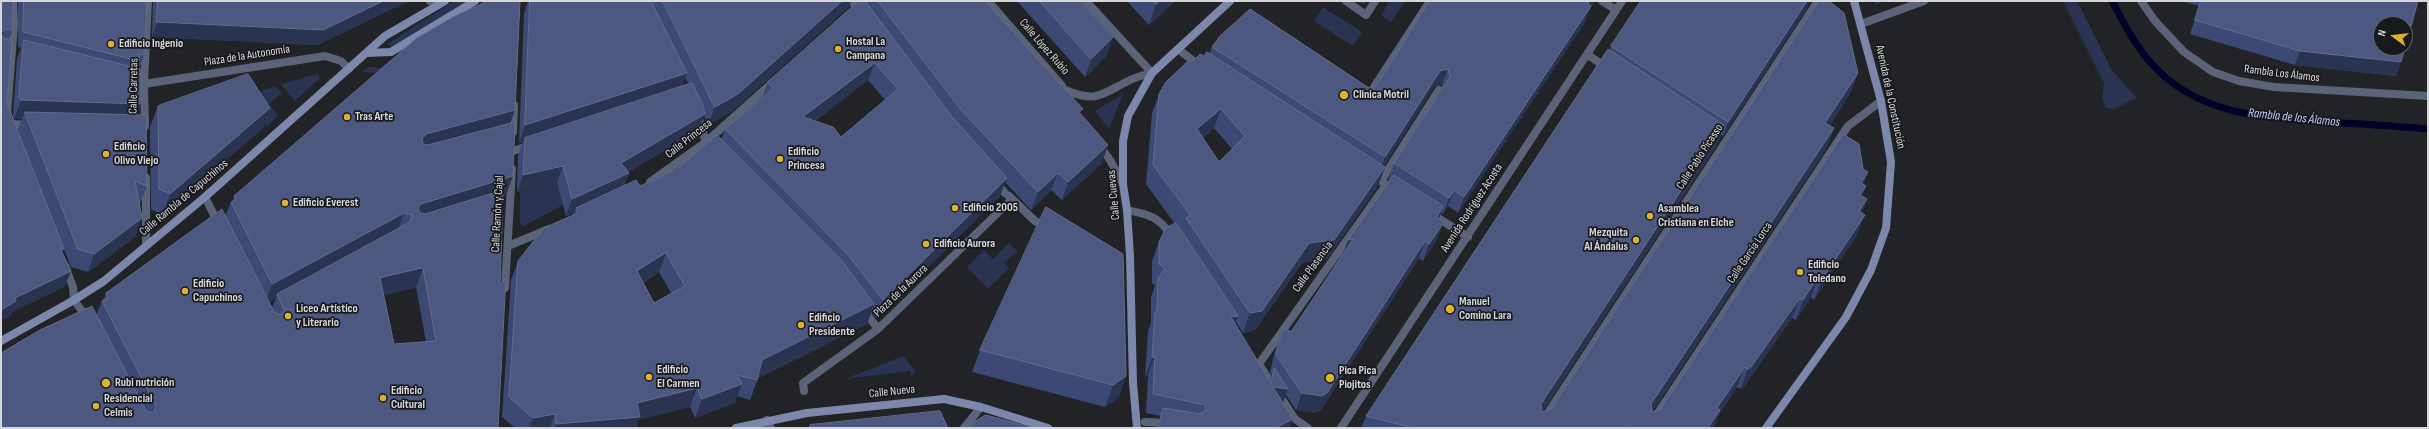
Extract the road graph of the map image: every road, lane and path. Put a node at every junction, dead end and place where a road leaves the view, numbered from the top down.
1 (13, 1) edge
2 (148, 1) edge
3 (430, 1) edge
4 (474, 1) edge
5 (988, 1) edge
6 (1086, 1) edge
7 (1230, 1) edge
8 (1346, 1) edge
9 (1375, 1) edge
10 (1430, 1) edge
11 (1602, 1) edge
12 (1622, 1) edge
13 (1818, 1) edge
14 (1854, 1) edge
15 (1924, 1) edge
16 (2142, 1) edge
17 (443, 3) edge
18 (853, 7) edge
19 (1616, 10) junction
20 (866, 19) edge
21 (1861, 24) junction
22 (1, 49) edge
23 (1178, 49) junction
24 (14, 52) junction
25 (368, 53) junction
26 (1588, 55) junction
27 (349, 69) junction
28 (1613, 71) edge
29 (1209, 72) edge
30 (1152, 73) junction
31 (782, 74) edge
32 (125, 79) edge
33 (144, 84) junction
34 (1065, 90) junction
35 (1439, 90) edge
36 (514, 95) edge
37 (1360, 96) edge
38 (2428, 97) edge
39 (1068, 100) edge
40 (1881, 102) junction
41 (695, 108) edge
42 (8, 123) edge
43 (42, 125) edge
44 (143, 131) edge
45 (543, 141) edge
46 (706, 142) junction
47 (1097, 142) edge
48 (513, 151) junction
49 (718, 153) edge
50 (146, 166) edge
51 (1368, 173) edge
52 (990, 176) edge
53 (1384, 183) junction
54 (1123, 184) junction
55 (645, 185) edge
56 (205, 197) junction
57 (1405, 197) edge
58 (1012, 199) junction
59 (1424, 209) edge
60 (1127, 210) junction
61 (556, 226) edge
62 (222, 230) edge
63 (1055, 234) edge
64 (1468, 237) junction
65 (1175, 241) edge
66 (146, 244) junction
67 (508, 246) junction
68 (62, 257) edge
69 (505, 293) edge
70 (74, 300) junction
71 (857, 301) edge
72 (91, 326) edge
73 (878, 329) junction
74 (1, 341) edge
75 (804, 391) dead end
76 (981, 407) junction
77 (1295, 419) junction
78 (1144, 422) dead end
79 (769, 424) edge
80 (1180, 425) edge
81 (736, 428) edge
82 (760, 428) edge
83 (964, 428) edge
84 (1048, 428) edge
85 (1137, 428) edge
86 (1299, 428) edge
87 (1308, 428) edge
88 (1341, 428) edge
89 (1538, 428) edge
90 (1648, 428) edge
91 (1766, 428) edge

1 - 24 street
2 - 33 street, Calle Carretas
3 - 17 street
4 - 25 main road
5 - 34 street, Calle López Rubio
6 - 30 street
7 - 23 main road, Calle Cuevas
8 - 9 street
10 - 37 street
11 - 19 street
12 - 19 street, Avenida Rodríguez Acosta
13 - 89 street, Calle Pablo Picasso
14 - 21 main road, Avenida de la Constitución
15 - 21 street
16 - 38 street, Rambla Los Álamos
17 - 25 main road, Calle Rambla de Capuchinos
18 - 20 street
19 - 26 street, Avenida Rodríguez Acosta
21 - 40 main road, Avenida de la Constitución
22 - 24 street
23 - 29 street
23 - 30 main road, Calle Cuevas
24 - 42 street
25 - 27 main road, Calle Rambla de Capuchinos
26 - 28 street
26 - 64 street, Avenida Rodríguez Acosta
27 - 33 street, Plaza de la Autonomía
27 - 56 main road, Calle Rambla de Capuchinos
30 - 34 street, Calle López Rubio
30 - 54 main road, Calle Cuevas
31 - 46 street, Calle Princesa
32 - 33 street
33 - 44 street, Calle Carretas
34 - 39 street, Calle López Rubio
35 - 53 street, Calle Plasencia
36 - 48 street, Calle Ramón y Cajal
40 - 90 street, Calle García Lorca
40 - 91 main road, Avenida de la Constitución
41 - 46 street
42 - 43 street
45 - 48 street
46 - 49 street
46 - 55 street, Calle Princesa
47 - 54 street
48 - 67 street, Calle Ramón y Cajal
50 - 66 street
51 - 53 street
52 - 58 street
53 - 57 street
53 - 77 street, Calle Plasencia
54 - 60 main road, Calle Cuevas
56 - 62 street
56 - 66 main road, Calle Rambla de Capuchinos
58 - 63 street
58 - 73 street, Plaza de la Aurora
59 - 64 street
60 - 65 street
60 - 85 main road, Calle Cuevas
61 - 67 street
64 - 88 street, Avenida Rodríguez Acosta
66 - 70 main road, Calle Rambla de Capuchinos
67 - 69 street, Calle Ramón y Cajal
68 - 70 street
70 - 72 street
70 - 74 main road, Calle Rambla de Capuchinos
71 - 73 street
73 - 75 street, Plaza de la Aurora
76 - 79 main road, Calle Nueva
76 - 83 street
76 - 84 main road, Calle Nueva
77 - 86 street
77 - 87 street
78 - 80 street
79 - 81 main road, Calle Nueva
79 - 82 street

